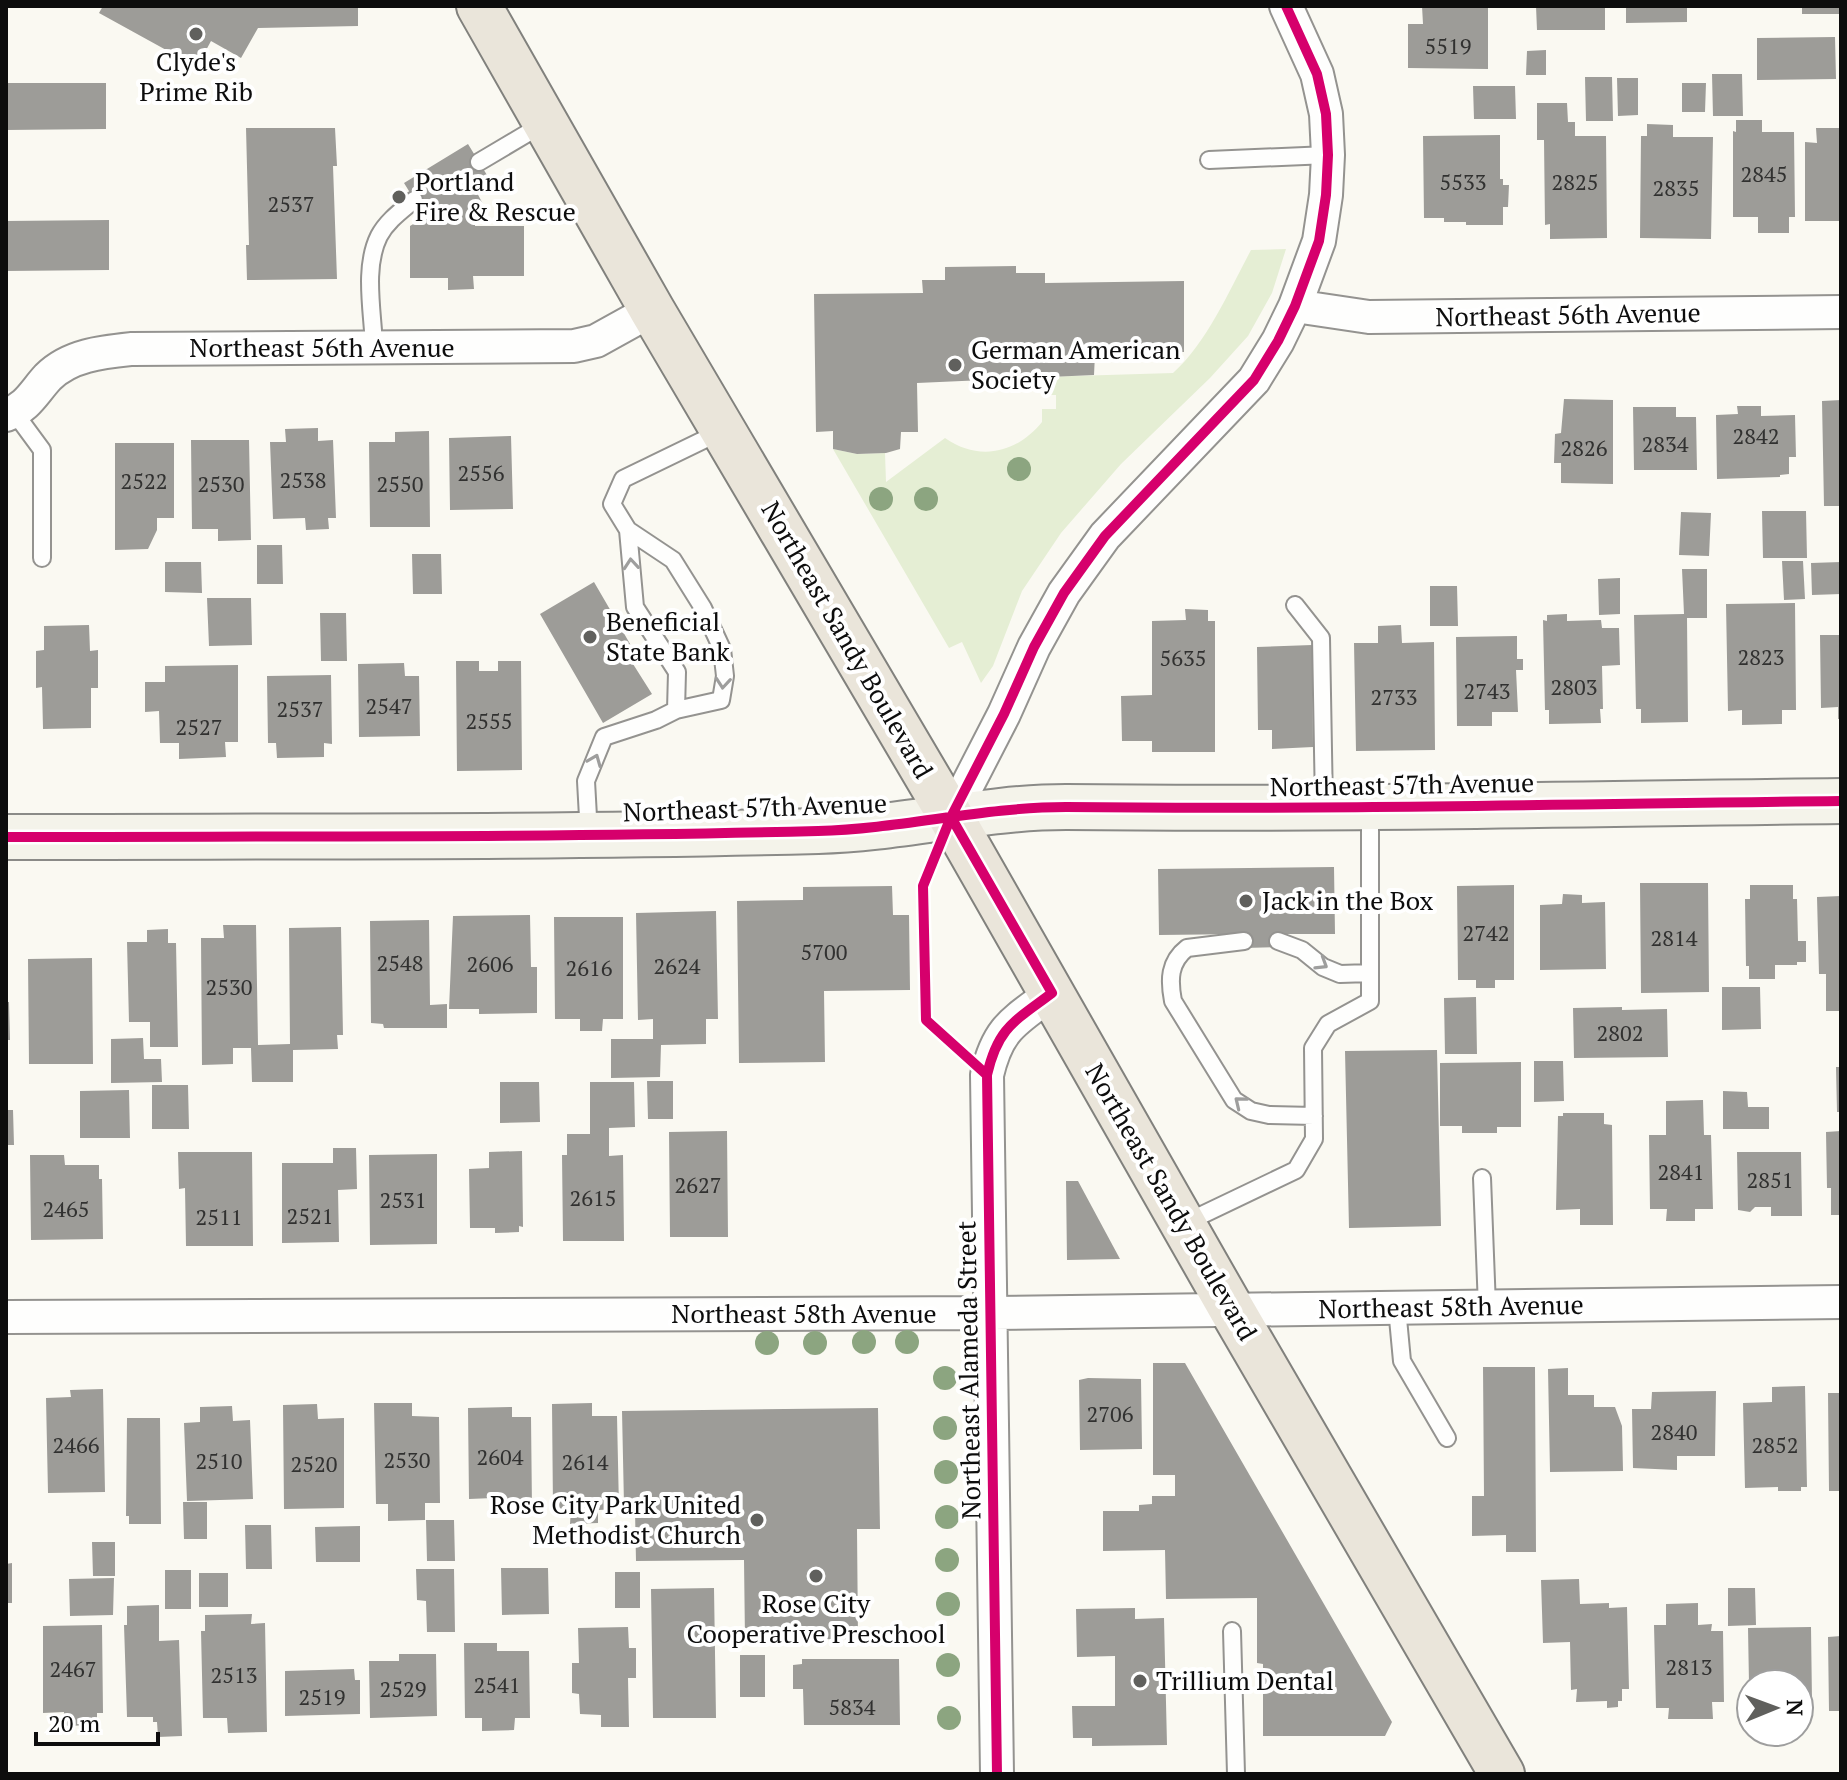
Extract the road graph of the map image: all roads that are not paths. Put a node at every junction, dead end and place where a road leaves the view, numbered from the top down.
1 (479, 6) edge
2 (1286, 6) edge
3 (546, 122) junction
4 (1328, 155) junction
5 (1209, 160) dead end
6 (479, 162) dead end
7 (414, 200) dead end
8 (1295, 306) junction
9 (652, 310) junction
10 (1841, 312) edge
11 (374, 347) junction
12 (10, 413) edge
13 (723, 430) junction
14 (628, 530) junction
15 (42, 558) dead end
16 (1295, 605) dead end
17 (676, 710) junction
18 (1841, 801) edge
19 (1370, 807) junction
20 (1324, 808) junction
21 (951, 817) junction
22 (589, 836) junction
23 (6, 837) edge
24 (1244, 941) dead end
25 (1278, 941) dead end
26 (1370, 973) junction
27 (1052, 993) junction
28 (1314, 1116) junction
29 (1482, 1178) dead end
30 (1183, 1224) junction
31 (1841, 1302) edge
32 (1487, 1307) junction
33 (1397, 1308) junction
34 (1232, 1310) junction
35 (990, 1313) junction
36 (6, 1317) edge
37 (1447, 1438) dead end
38 (1232, 1631) dead end
39 (997, 1774) edge
40 (1236, 1774) edge
41 (1502, 1774) edge

1 - 3 main road, Northeast Sandy Boulevard
2 - 4 street
3 - 6 lane
3 - 9 main road, Northeast Sandy Boulevard
4 - 5 lane
4 - 8 street
7 - 11 lane
8 - 10 street, Northeast 56th Avenue
8 - 21 street
9 - 11 street, Northeast 56th Avenue
9 - 13 main road, Northeast Sandy Boulevard
11 - 12 street, Northeast 56th Avenue
12 - 15 lane
13 - 14 lane
13 - 21 main road, Northeast Sandy Boulevard
17 -> 14 lane
14 -> 17 lane
16 - 20 lane
22 -> 17 lane
18 - 19 main road, Northeast 57th Avenue
19 - 20 main road, Northeast 57th Avenue
19 - 26 lane
20 - 21 main road, Northeast 57th Avenue
21 - 22 main road, Northeast 57th Avenue
21 - 27 main road, Northeast Sandy Boulevard
22 - 23 main road, Northeast 57th Avenue
28 -> 24 lane
25 -> 26 lane
26 - 28 lane
27 - 30 main road, Northeast Sandy Boulevard
27 - 35 street, Northeast Alameda Street
28 - 30 lane
29 - 32 lane
30 - 34 main road, Northeast Sandy Boulevard
31 - 32 street, Northeast 58th Avenue
32 - 33 street, Northeast 58th Avenue
33 - 34 street, Northeast 58th Avenue
33 - 37 lane
34 - 35 street, Northeast 58th Avenue
34 - 41 main road, Northeast Sandy Boulevard
35 - 36 street, Northeast 58th Avenue
35 - 39 street, Northeast Alameda Street
38 - 40 lane

